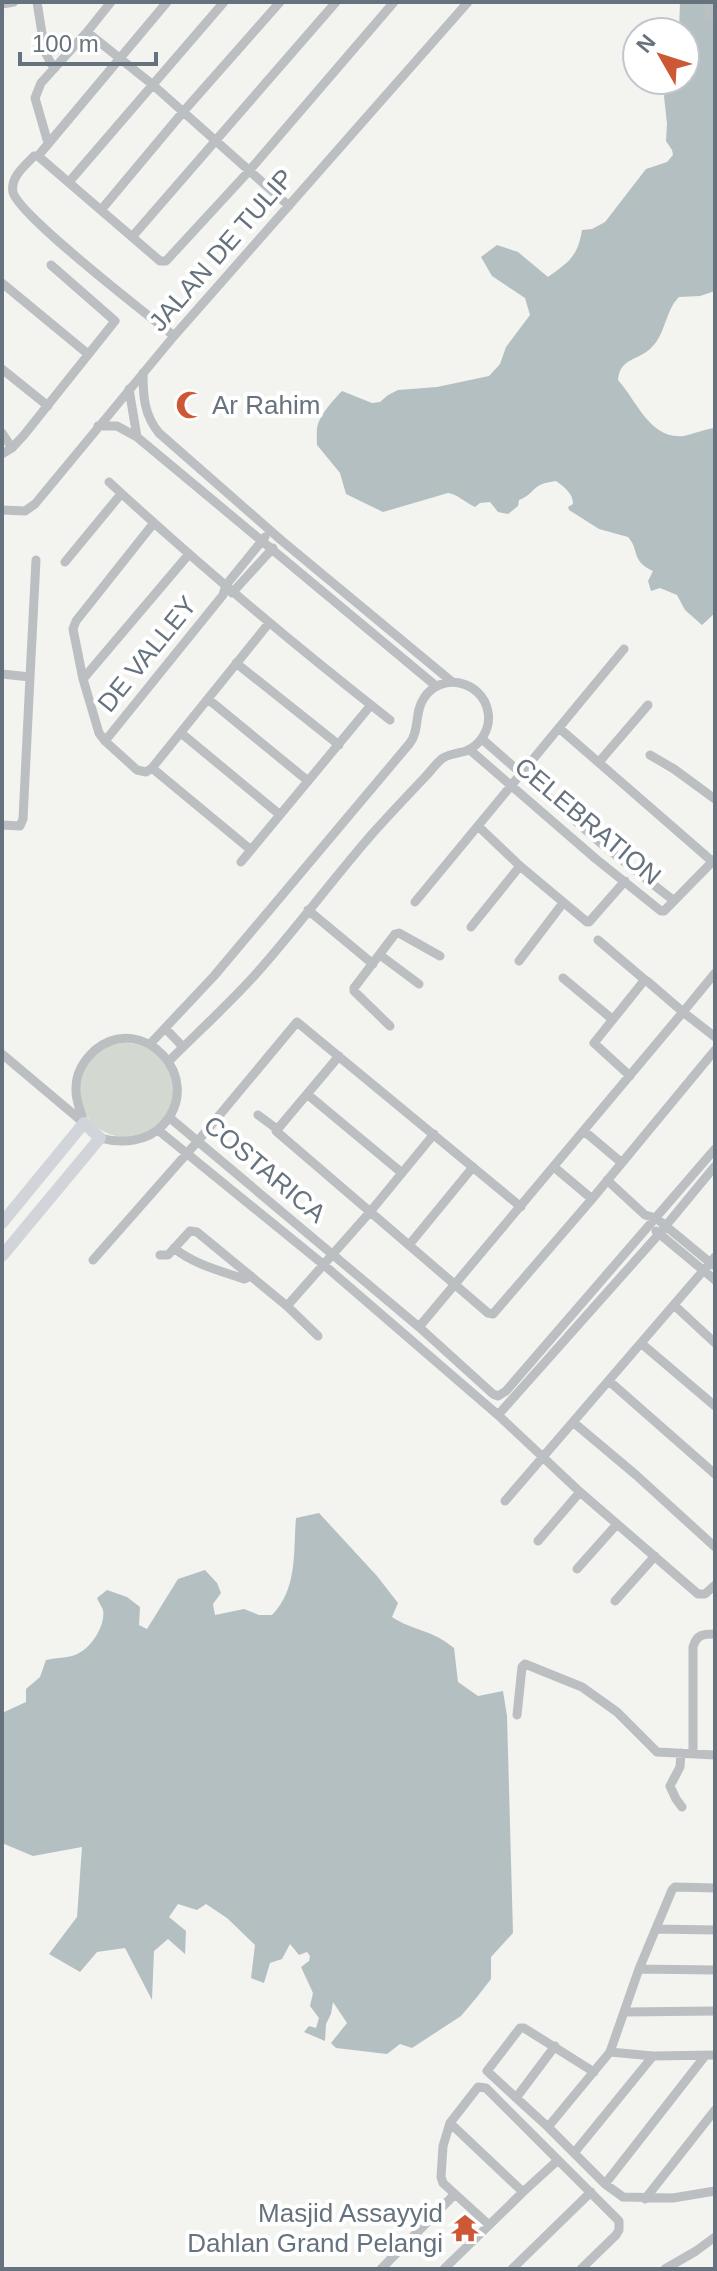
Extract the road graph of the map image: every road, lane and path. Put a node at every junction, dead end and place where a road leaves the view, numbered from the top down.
1 (14, 2) edge
2 (37, 2) edge
3 (111, 2) edge
4 (167, 2) edge
5 (224, 2) edge
6 (280, 2) edge
7 (336, 2) edge
8 (394, 2) edge
9 (468, 2) edge
10 (711, 2) edge
11 (2, 4) edge
12 (709, 15) dead end
13 (87, 32) junction
14 (119, 59) junction
15 (54, 69) junction
16 (153, 85) junction
17 (183, 112) junction
18 (215, 141) junction
19 (48, 143) junction
20 (38, 156) junction
21 (249, 171) junction
22 (69, 182) junction
23 (289, 206) junction
24 (101, 210) junction
25 (132, 237) junction
26 (51, 265) dead end
27 (2, 283) edge
28 (174, 336) junction
29 (88, 354) junction
30 (2, 369) edge
31 (143, 373) junction
32 (129, 389) junction
33 (48, 406) junction
34 (98, 426) junction
35 (2, 433) edge
36 (137, 437) junction
37 (12, 448) junction
38 (2, 454) edge
39 (109, 482) dead end
40 (121, 494) junction
41 (2, 510) edge
42 (153, 524) junction
43 (271, 531) junction
44 (281, 540) junction
45 (261, 541) junction
46 (271, 550) junction
47 (189, 554) junction
48 (36, 560) dead end
49 (65, 562) dead end
50 (224, 590) junction
51 (235, 593) junction
52 (269, 623) junction
53 (624, 649) dead end
54 (236, 663) junction
55 (2, 674) edge
56 (30, 679) junction
57 (83, 679) junction
58 (451, 681) junction
59 (436, 686) junction
60 (208, 699) junction
61 (371, 705) junction
62 (648, 705) dead end
63 (390, 720) dead end
64 (559, 728) junction
65 (181, 733) junction
66 (482, 739) junction
67 (105, 741) junction
68 (339, 745) junction
69 (470, 750) junction
70 (650, 755) dead end
71 (599, 762) junction
72 (152, 768) junction
73 (521, 773) junction
74 (308, 781) junction
75 (511, 785) junction
76 (715, 799) edge
77 (279, 814) junction
78 (2, 825) edge
79 (478, 826) junction
80 (251, 850) junction
81 (714, 861) edge
82 (241, 862) dead end
83 (520, 866) junction
84 (625, 881) junction
85 (673, 900) junction
86 (415, 902) dead end
87 (563, 903) junction
88 (308, 910) junction
89 (471, 927) dead end
90 (598, 940) dead end
91 (380, 955) junction
92 (440, 956) dead end
93 (519, 961) dead end
94 (373, 964) junction
95 (715, 973) edge
96 (563, 978) dead end
97 (645, 980) junction
98 (419, 984) dead end
99 (683, 1012) junction
100 (612, 1019) junction
101 (390, 1026) dead end
102 (165, 1028) junction
103 (715, 1037) edge
104 (150, 1044) junction
105 (183, 1047) junction
106 (715, 1050) edge
107 (2, 1054) edge
108 (339, 1056) junction
109 (169, 1061) junction
110 (630, 1076) junction
111 (307, 1094) junction
112 (258, 1115) dead end
113 (170, 1118) junction
114 (84, 1123) junction
115 (277, 1129) junction
116 (158, 1130) junction
117 (584, 1131) junction
118 (434, 1134) junction
119 (100, 1138) junction
120 (197, 1142) junction
121 (715, 1149) edge
122 (187, 1152) junction
123 (622, 1163) junction
124 (715, 1166) edge
125 (473, 1167) junction
126 (554, 1167) junction
127 (402, 1173) junction
128 (607, 1180) junction
129 (592, 1199) junction
130 (521, 1207) junction
131 (370, 1212) junction
132 (653, 1222) junction
133 (2, 1223) edge
134 (662, 1229) junction
135 (409, 1245) junction
136 (174, 1248) junction
137 (160, 1255) dead end
138 (333, 1255) junction
139 (2, 1256) edge
140 (93, 1260) dead end
141 (711, 1264) edge
142 (324, 1265) junction
143 (251, 1276) junction
144 (715, 1280) edge
145 (455, 1284) junction
146 (674, 1305) junction
147 (287, 1306) junction
148 (419, 1327) junction
149 (318, 1336) dead end
150 (715, 1343) edge
151 (642, 1344) junction
152 (528, 1373) junction
153 (609, 1381) junction
154 (481, 1382) junction
155 (471, 1393) junction
156 (715, 1406) edge
157 (498, 1415) junction
158 (573, 1422) junction
159 (544, 1457) junction
160 (715, 1474) edge
161 (580, 1492) junction
162 (505, 1501) dead end
163 (617, 1524) junction
164 (538, 1541) dead end
165 (715, 1547) edge
166 (655, 1556) junction
167 (577, 1569) dead end
168 (715, 1585) edge
169 (615, 1601) dead end
170 (715, 1634) edge
171 (517, 1715) dead end
172 (693, 1754) junction
173 (715, 1755) edge
174 (681, 1759) junction
175 (682, 1807) dead end
176 (715, 1888) edge
177 (656, 1929) junction
178 (715, 1930) edge
179 (639, 1969) junction
180 (715, 1970) edge
181 (715, 2011) edge
182 (625, 2012) junction
183 (555, 2046) junction
184 (610, 2052) junction
185 (653, 2056) junction
186 (710, 2056) edge
187 (594, 2072) junction
188 (516, 2098) junction
189 (715, 2110) edge
190 (450, 2123) junction
191 (548, 2127) junction
192 (574, 2153) junction
193 (558, 2160) junction
194 (605, 2184) junction
195 (715, 2191) edge
196 (523, 2192) junction
197 (591, 2192) junction
198 (455, 2194) junction
199 (645, 2199) junction
200 (488, 2224) junction
201 (715, 2237) edge
202 (381, 2269) edge
203 (444, 2269) edge
204 (512, 2269) edge
205 (581, 2269) edge
206 (665, 2269) edge

1 - 11 street
2 - 15 street
3 - 13 street
4 - 14 street
5 - 16 street
6 - 17 street
7 - 18 street
8 - 21 street
9 - 23 street, JALAN DE TULIP
10 - 12 street
13 - 14 street
13 - 15 street
14 - 16 street
14 - 19 street
15 - 19 street
16 - 17 street
16 - 22 street
17 - 18 street
17 - 24 street
18 - 21 street
18 - 25 street
19 - 20 street
20 - 22 street
20 - 28 street
21 - 23 street
21 - 25 street
22 - 24 street
23 - 28 street, JALAN DE TULIP
24 - 25 street
26 - 29 street
27 - 29 street
28 - 31 street, JALAN DE TULIP
29 - 33 street
30 - 33 street
31 - 32 street, JALAN DE TULIP
31 - 43 street
32 - 34 street, JALAN DE TULIP
32 - 36 street
33 - 37 street
34 - 36 street
34 - 41 street, JALAN DE TULIP
35 - 37 street
36 - 45 street
37 - 38 street
39 - 40 street
40 - 42 street
40 - 49 street
42 - 47 street
42 - 57 street
43 - 44 street
43 - 45 street, DE VALLEY
44 - 46 street
44 - 58 street
45 - 46 street
45 - 50 street, DE VALLEY
46 - 51 street
46 - 59 street
47 - 50 street
47 - 57 street
48 - 56 street
50 - 51 street
50 - 67 street, DE VALLEY
51 - 52 street
52 - 54 street
52 - 61 street
53 - 64 street
54 - 60 street
54 - 68 street
55 - 56 street
56 - 78 street
57 - 67 street
58 - 59 street
58 - 66 street
59 - 102 street
60 - 65 street
60 - 74 street
61 - 63 street
61 - 68 street
62 - 71 street
64 - 71 street
64 - 73 street
65 - 72 street
65 - 77 street
66 - 69 street
66 - 73 street, CELEBRATION
67 - 72 street
68 - 74 street
69 - 75 street, CELEBRATION
69 - 88 street
70 - 76 street
71 - 81 street
72 - 80 street
73 - 75 street
73 - 85 street, CELEBRATION
74 - 77 street
75 - 79 street
75 - 84 street, CELEBRATION
77 - 80 street
79 - 83 street
79 - 86 street
80 - 82 street
81 - 85 street
83 - 87 street
83 - 89 street
84 - 85 street, CELEBRATION
84 - 87 street
87 - 93 street
88 - 94 street
88 - 105 street
90 - 97 street
91 - 92 street
91 - 94 street
91 - 98 street
94 - 101 street
95 - 99 street
96 - 100 street
97 - 99 street
97 - 100 street
99 - 103 street
99 - 110 street
100 - 110 street
102 - 104 street
102 - 105 street
104 - 109 street
104 - 114 street
105 - 109 street
106 - 123 street
107 - 114 street
108 - 111 street
108 - 118 street
108 - 120 street
109 - 113 street
110 - 117 street
111 - 115 street
111 - 127 street
112 - 115 street
113 - 116 street
113 - 120 street, COSTARICA
114 - 119 street
114 - 133 street
115 - 131 street
116 - 119 street
116 - 122 street, COSTARICA
117 - 123 street
117 - 126 street
118 - 125 street
118 - 127 street
119 - 139 street
120 - 122 street
120 - 138 street, COSTARICA
121 - 132 street
122 - 140 street
122 - 142 street, COSTARICA
123 - 128 street
124 - 134 street
125 - 130 street
125 - 135 street
126 - 129 street
126 - 130 street
127 - 131 street
128 - 129 street
128 - 132 street
129 - 145 street
130 - 145 street
131 - 135 street
131 - 138 street
132 - 134 street
132 - 152 street
134 - 141 street
134 - 152 street
135 - 145 street
136 - 137 street
136 - 143 street
136 - 143 street
138 - 142 street
138 - 148 street, COSTARICA
141 - 144 street
141 - 146 street
142 - 147 street
142 - 155 street, COSTARICA
143 - 147 street
145 - 148 street
146 - 150 street
146 - 151 street
147 - 149 street
148 - 154 street, COSTARICA
151 - 153 street
151 - 156 street
152 - 154 street
152 - 157 street
153 - 158 street
153 - 160 street
154 - 155 street
155 - 157 street, COSTARICA
157 - 159 street, COSTARICA
158 - 159 street
158 - 165 street
159 - 161 street, COSTARICA
159 - 162 street
161 - 163 street, COSTARICA
161 - 164 street
163 - 166 street, COSTARICA
163 - 167 street
166 - 168 street, COSTARICA
166 - 169 street
170 - 172 street
171 - 174 street
172 - 173 street
172 - 174 street
174 - 175 street
176 - 177 street
177 - 178 street
177 - 179 street
179 - 180 street
179 - 182 street
181 - 182 street
182 - 184 street
183 - 187 street
183 - 188 street
183 - 188 street
184 - 185 street
184 - 187 street
185 - 186 street
185 - 192 street
186 - 194 street
187 - 191 street
188 - 191 street
189 - 199 street
190 - 193 street
190 - 196 street
190 - 198 street
191 - 192 street
192 - 194 street
193 - 196 street
193 - 197 street
194 - 199 street
195 - 199 street
196 - 200 street
197 - 204 street
197 - 205 street
198 - 200 street
198 - 202 street
200 - 203 street
201 - 206 street

